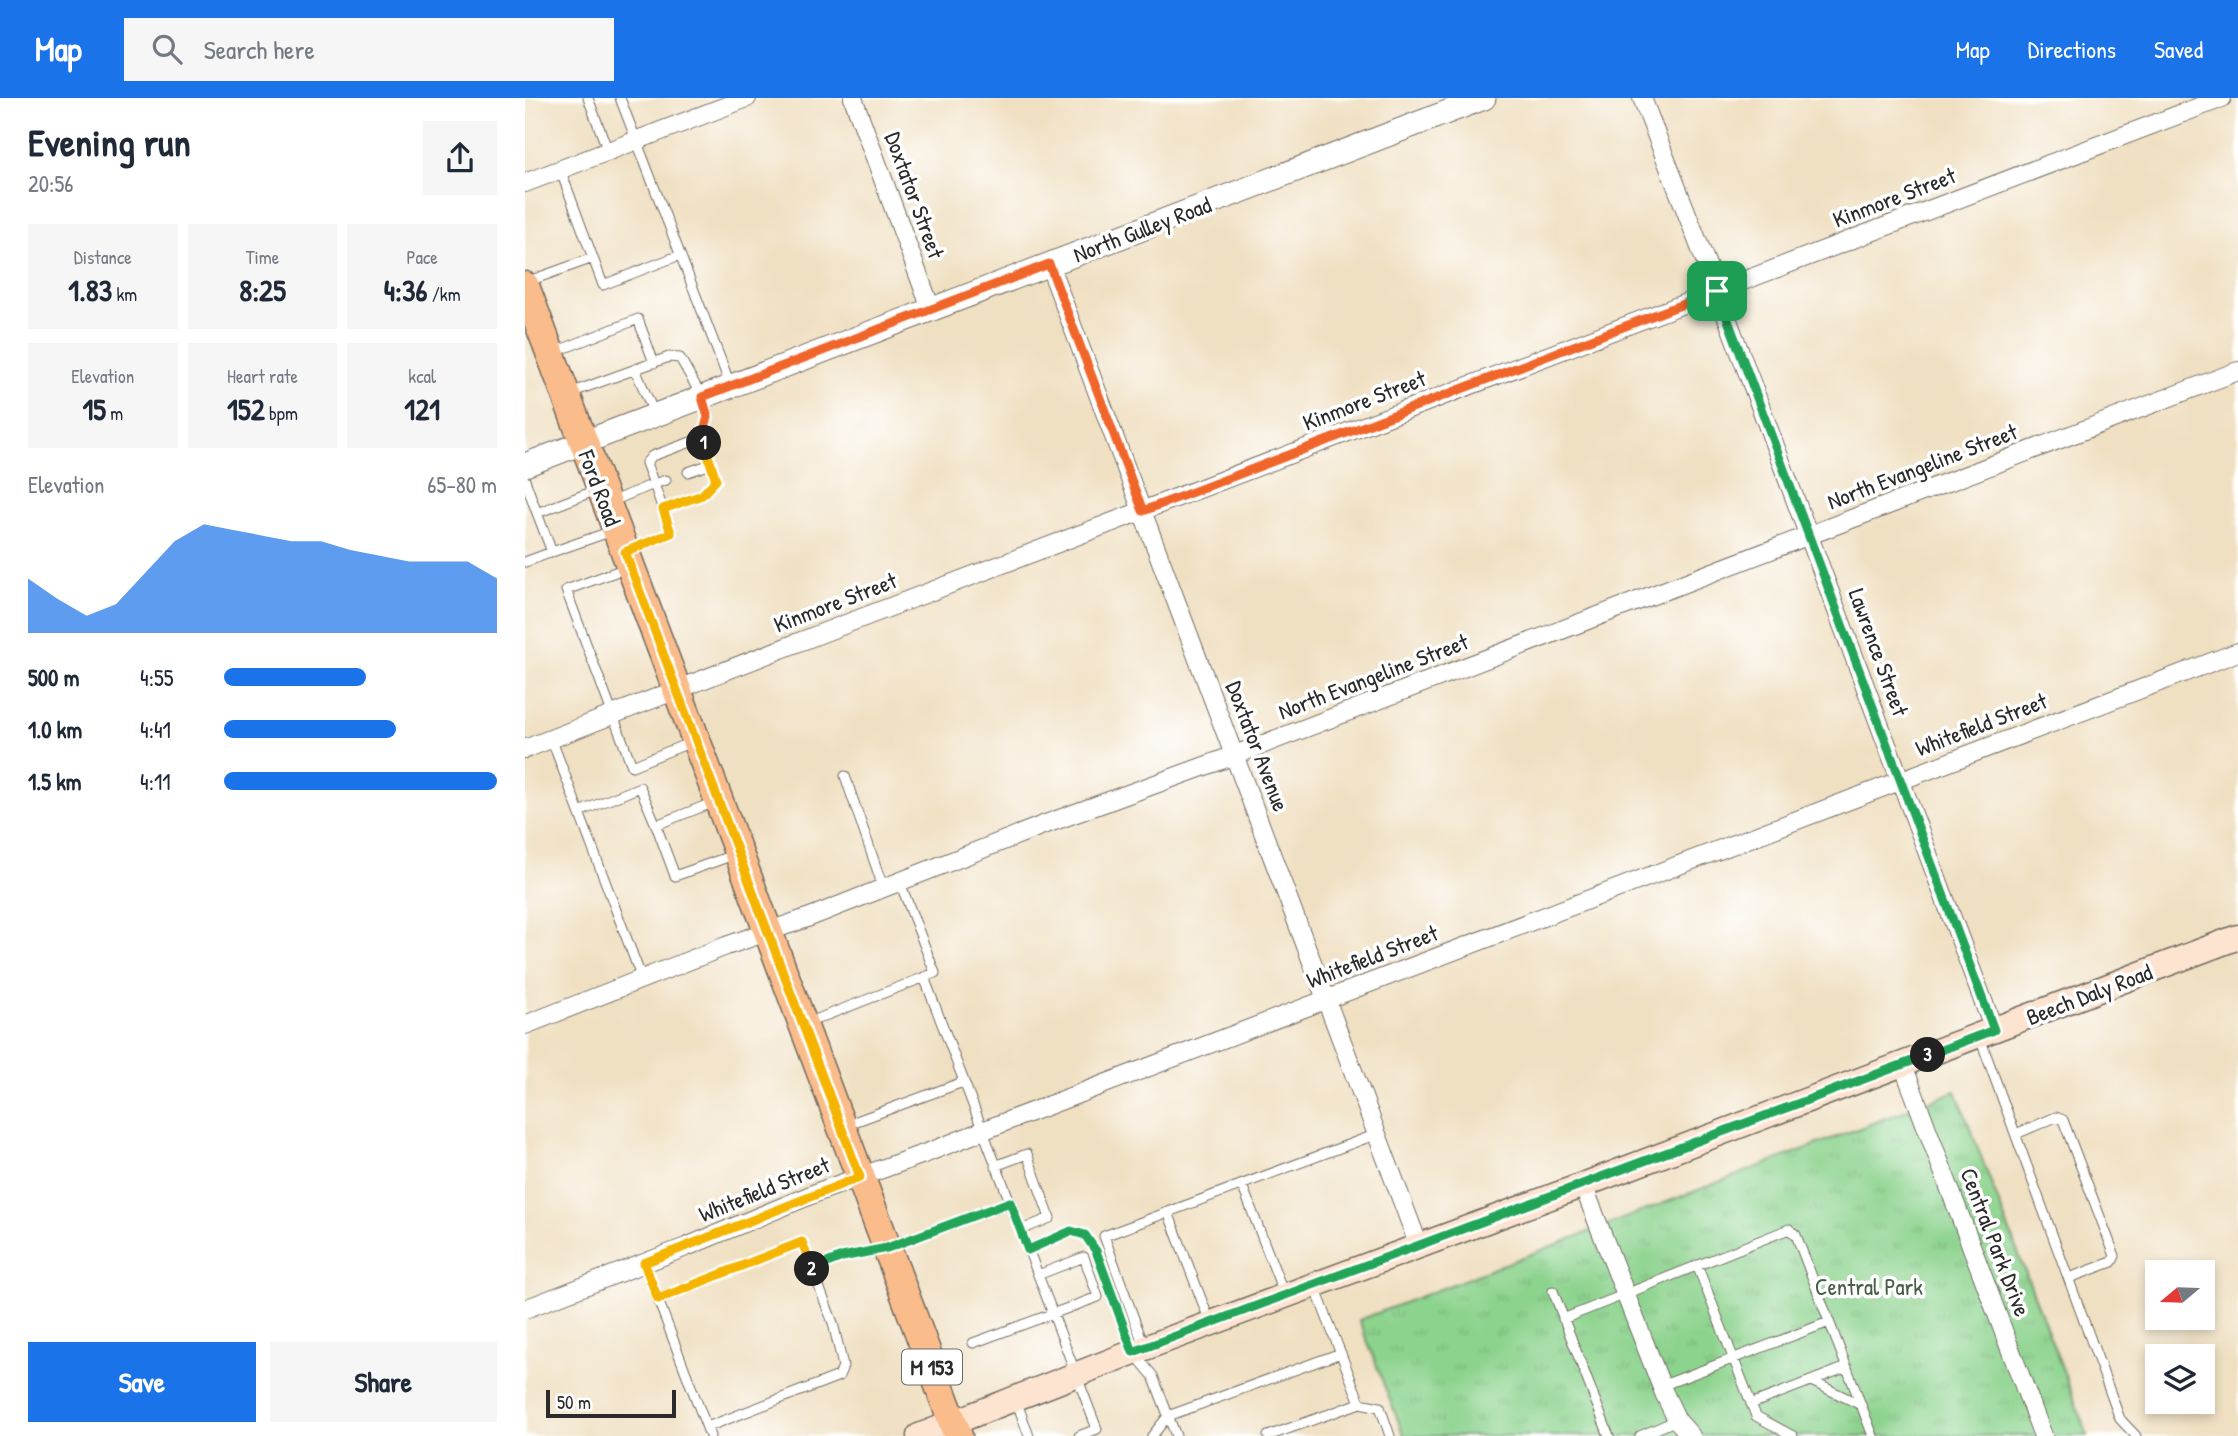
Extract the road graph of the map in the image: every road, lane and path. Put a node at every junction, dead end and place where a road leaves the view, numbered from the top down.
1 (588, 98) edge
2 (620, 98) edge
3 (747, 98) edge
4 (853, 98) edge
5 (1484, 98) edge
6 (1642, 98) edge
7 (2222, 98) edge
8 (636, 140) junction
9 (608, 151) junction
10 (560, 169) junction
11 (525, 183) edge
12 (680, 255) junction
13 (593, 258) junction
14 (1049, 264) junction
15 (525, 284) edge
16 (1717, 291) junction
17 (931, 309) junction
18 (551, 354) junction
19 (653, 363) junction
20 (635, 369) junction
21 (2238, 371) edge
22 (730, 386) junction
23 (565, 394) junction
24 (702, 397) junction
25 (655, 415) junction
26 (702, 438) junction
27 (583, 442) junction
28 (711, 464) junction
29 (525, 465) edge
30 (688, 472) dead end
31 (525, 480) edge
32 (666, 480) dead end
33 (654, 484) junction
34 (663, 509) junction
35 (1143, 511) junction
36 (537, 513) junction
37 (616, 528) junction
38 (1809, 535) junction
39 (552, 552) junction
40 (525, 562) edge
41 (2238, 652) edge
42 (677, 689) junction
43 (612, 715) junction
44 (551, 738) junction
45 (696, 740) junction
46 (525, 749) edge
47 (1235, 755) junction
48 (845, 776) dead end
49 (1901, 780) junction
50 (719, 801) junction
51 (579, 812) junction
52 (656, 825) junction
53 (739, 853) junction
54 (891, 883) junction
55 (768, 931) junction
56 (2238, 937) edge
57 (924, 977) junction
58 (642, 979) junction
59 (1327, 1000) junction
60 (803, 1024) junction
61 (525, 1025) edge
62 (1986, 1033) junction
63 (1903, 1065) junction
64 (963, 1082) junction
65 (842, 1126) junction
66 (982, 1131) junction
67 (1377, 1134) junction
68 (2015, 1134) junction
69 (995, 1167) junction
70 (860, 1177) junction
71 (1242, 1185) junction
72 (1583, 1185) junction
73 (1010, 1202) junction
74 (1168, 1212) junction
75 (1021, 1230) junction
76 (1419, 1246) junction
77 (887, 1248) junction
78 (1028, 1250) junction
79 (644, 1263) junction
80 (1697, 1265) junction
81 (812, 1269) junction
82 (1038, 1275) junction
83 (2069, 1278) junction
84 (1314, 1285) junction
85 (1553, 1291) dead end
86 (1624, 1293) junction
87 (1285, 1296) junction
88 (658, 1299) junction
89 (525, 1308) edge
90 (1053, 1315) junction
91 (1563, 1319) junction
92 (1829, 1322) junction
93 (1210, 1324) junction
94 (973, 1343) dead end
95 (1139, 1350) junction
96 (1341, 1353) junction
97 (1733, 1359) junction
98 (1847, 1367) junction
99 (1076, 1374) junction
100 (1811, 1381) junction
101 (1661, 1387) junction
102 (1016, 1398) junction
103 (1360, 1403) junction
104 (1751, 1404) junction
105 (1861, 1405) junction
106 (1168, 1416) junction
107 (1677, 1420) junction
108 (955, 1429) edge
109 (708, 1431) edge
110 (919, 1436) edge
111 (1029, 1436) edge
112 (1079, 1436) edge
113 (1152, 1436) edge
114 (1176, 1436) edge
115 (1268, 1436) edge
116 (1390, 1436) edge
117 (1609, 1436) edge
118 (1640, 1436) edge
119 (1691, 1436) edge
120 (1793, 1436) edge
121 (1873, 1436) edge
122 (2043, 1436) edge
123 (2136, 1436) edge

1 - 9 lane
2 - 8 lane
3 - 8 street
4 - 17 street, Doxtator Street
5 - 14 street, North Gulley Road
6 - 16 street, Lawrence Street
7 - 16 street, Kinmore Street
8 - 9 street
8 - 12 lane
9 - 10 street
10 - 11 street
10 - 13 lane
12 - 13 lane
12 - 22 lane
13 - 15 lane
14 - 17 street, North Gulley Road
14 - 35 street, Doxtator Avenue
15 - 18 main road, Ford Road / M 153
16 - 35 street, Kinmore Street
16 - 38 street, Lawrence Street
17 - 22 street, North Gulley Road
18 - 19 lane
18 - 23 main road, Ford Road / M 153
19 - 20 lane
19 - 24 lane
20 - 23 lane
20 - 25 lane
21 - 38 street, North Evangeline Street
22 - 24 street, North Gulley Road
23 - 27 main road, Ford Road / M 153
24 - 25 street, North Gulley Road
24 - 26 lane
25 - 27 street, North Gulley Road
26 - 28 lane
26 - 33 lane
27 - 29 street, North Gulley Road
27 - 37 main road, Ford Road / M 153
28 - 30 lane
28 - 34 lane
31 - 36 lane
32 - 33 lane
33 - 34 lane
33 - 37 lane
34 - 37 lane
35 - 42 street, Kinmore Street
35 - 47 street, Doxtator Avenue
36 - 37 lane
36 - 39 lane
37 - 39 lane
37 - 42 main road, Ford Road / M 153
37 - 43 lane
38 - 47 street, North Evangeline Street
38 - 49 street, Lawrence Street
39 - 40 lane
41 - 49 street, Whitefield Street
42 - 43 street, Kinmore Street
42 - 45 main road, Ford Road / M 153
43 - 44 street, Kinmore Street
43 - 45 lane
44 - 46 street, Kinmore Street
44 - 51 lane
45 - 50 main road, Ford Road / M 153
47 - 54 street, North Evangeline Street
47 - 59 street, Doxtator Avenue
48 - 54 lane
49 - 59 street, Whitefield Street
49 - 62 street, Lawrence Street
50 - 52 lane
50 - 53 main road, Ford Road / M 153
51 - 52 lane
51 - 58 lane
52 - 53 lane
53 - 55 main road, Ford Road / M 153
54 - 55 street, North Evangeline Street
54 - 57 lane
55 - 58 street, North Evangeline Street
55 - 60 main road, Ford Road / M 153
56 - 62 main road, Beech Daly Road
57 - 60 lane
57 - 64 lane
58 - 61 street, North Evangeline Street
59 - 66 street, Whitefield Street
59 - 67 street, Doxtator Avenue
60 - 65 main road, Ford Road / M 153
62 - 63 main road, Beech Daly Road
62 - 68 lane
63 - 72 main road, Beech Daly Road
63 - 122 street, Central Park Drive
64 - 65 lane
64 - 66 lane
65 - 70 main road, Ford Road / M 153
66 - 69 lane
66 - 70 street, Whitefield Street
67 - 71 lane
67 - 76 street, Doxtator Avenue
68 - 83 lane
68 - 83 lane
69 - 73 lane
69 - 75 lane
70 - 77 main road, Ford Road / M 153
70 - 79 street, Whitefield Street
71 - 74 lane
71 - 87 lane
72 - 76 main road, Beech Daly Road
72 - 86 street
73 - 75 lane
73 - 77 lane
74 - 93 lane
74 - 95 lane
75 - 78 lane
76 - 84 main road, Beech Daly Road
77 - 81 lane
77 - 108 main road, Ford Road / M 153
78 - 82 lane
78 - 95 lane
79 - 88 lane
79 - 89 street, Whitefield Street
80 - 86 lane
80 - 92 lane
80 - 97 lane
81 - 88 lane
81 - 109 lane
82 - 90 lane
82 - 90 lane
83 - 123 lane
84 - 87 main road, Beech Daly Road
84 - 96 lane
85 - 91 lane
86 - 91 lane
86 - 101 street
87 - 93 main road, Beech Daly Road
88 - 109 lane
90 - 94 lane
90 - 99 lane
91 - 117 lane
92 - 97 lane
92 - 98 lane
93 - 95 main road, Beech Daly Road
95 - 99 main road, Beech Daly Road
95 - 106 lane
96 - 103 lane
96 - 106 lane
97 - 101 lane
97 - 104 lane
98 - 100 lane
98 - 105 lane
99 - 102 main road, Beech Daly Road
99 - 112 lane
100 - 104 lane
100 - 105 lane
101 - 107 street
102 - 108 main road, Beech Daly Road
102 - 111 lane
103 - 115 lane
103 - 116 lane
104 - 120 lane
105 - 121 lane
106 - 113 lane
106 - 114 lane
107 - 118 lane
107 - 119 street
108 - 110 main road, Beech Daly Road

